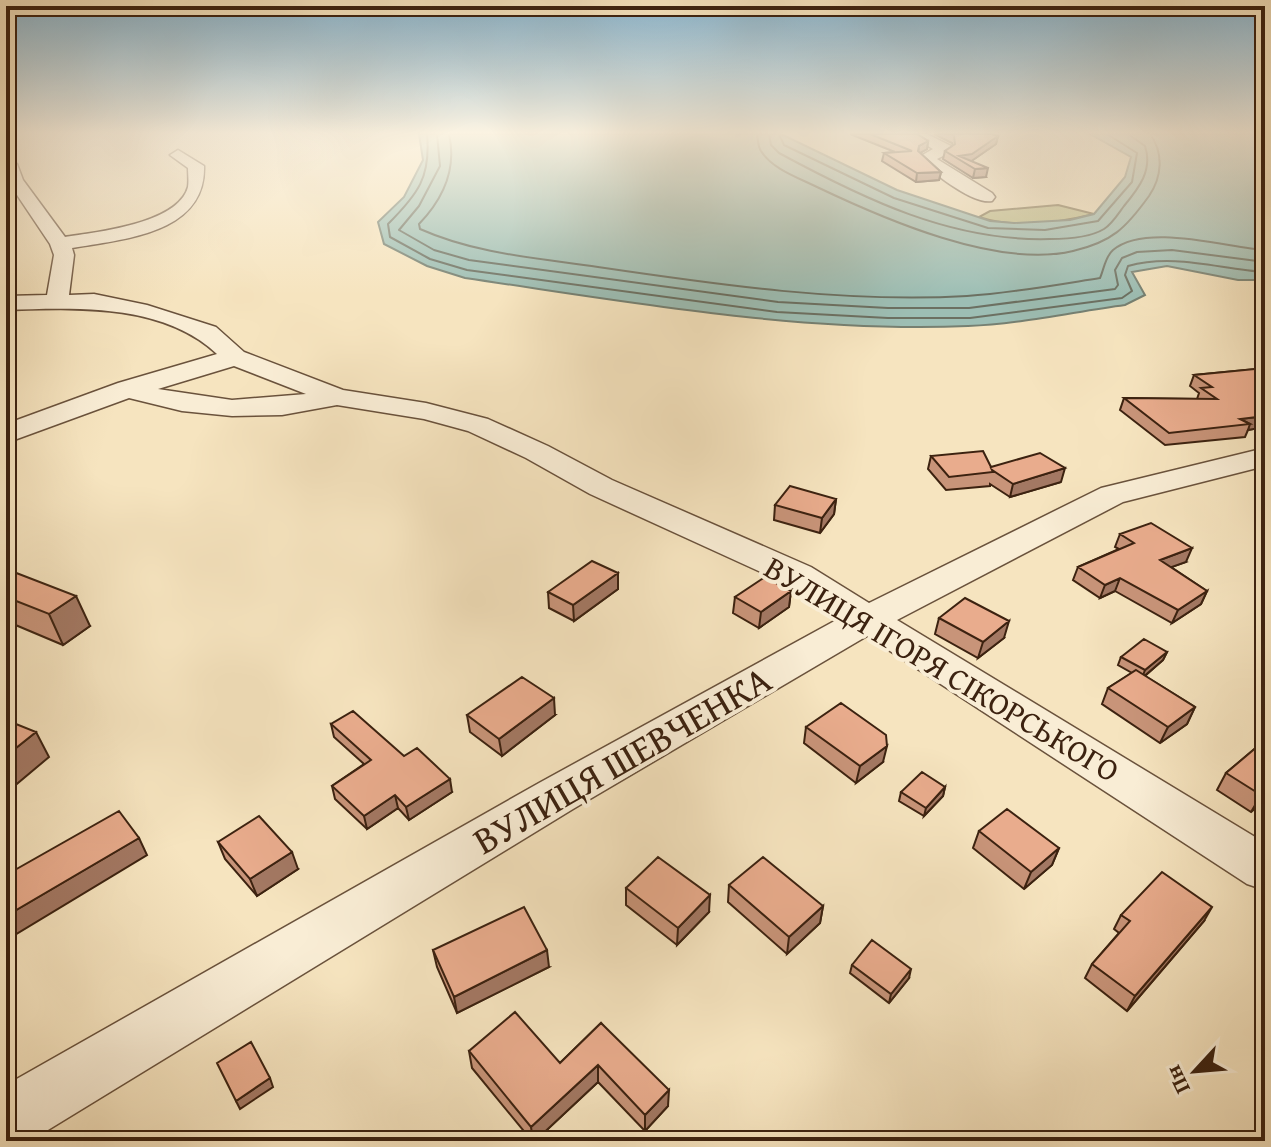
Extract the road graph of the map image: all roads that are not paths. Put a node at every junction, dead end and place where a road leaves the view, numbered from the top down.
1 (18, 188) edge
2 (197, 188) edge
3 (970, 188) edge
4 (986, 197) dead end
5 (60, 244) junction
6 (57, 302) junction
7 (6, 303) edge
8 (235, 357) junction
9 (128, 389) junction
10 (337, 397) junction
11 (6, 434) edge
12 (1257, 468) edge
13 (870, 618) junction
14 (1265, 869) edge
15 (6, 1120) edge

1 - 5 street
2 - 5 street
3 - 4 street
5 - 6 street
6 - 7 street, ВУЛИЦЯ ІГОРЯ СІКОРСЬКОГО
6 - 8 street, ВУЛИЦЯ ІГОРЯ СІКОРСЬКОГО
8 - 9 street
8 - 10 street, ВУЛИЦЯ ІГОРЯ СІКОРСЬКОГО
9 - 10 street, ВУЛИЦЯ ІГОРЯ СІКОРСЬКОГО
9 - 11 street
10 - 13 street, ВУЛИЦЯ ІГОРЯ СІКОРСЬКОГО
12 - 13 street, ВУЛИЦЯ ШЕВЧЕНКА
13 - 14 street, ВУЛИЦЯ ІГОРЯ СІКОРСЬКОГО
13 - 15 street, ВУЛИЦЯ ШЕВЧЕНКА

